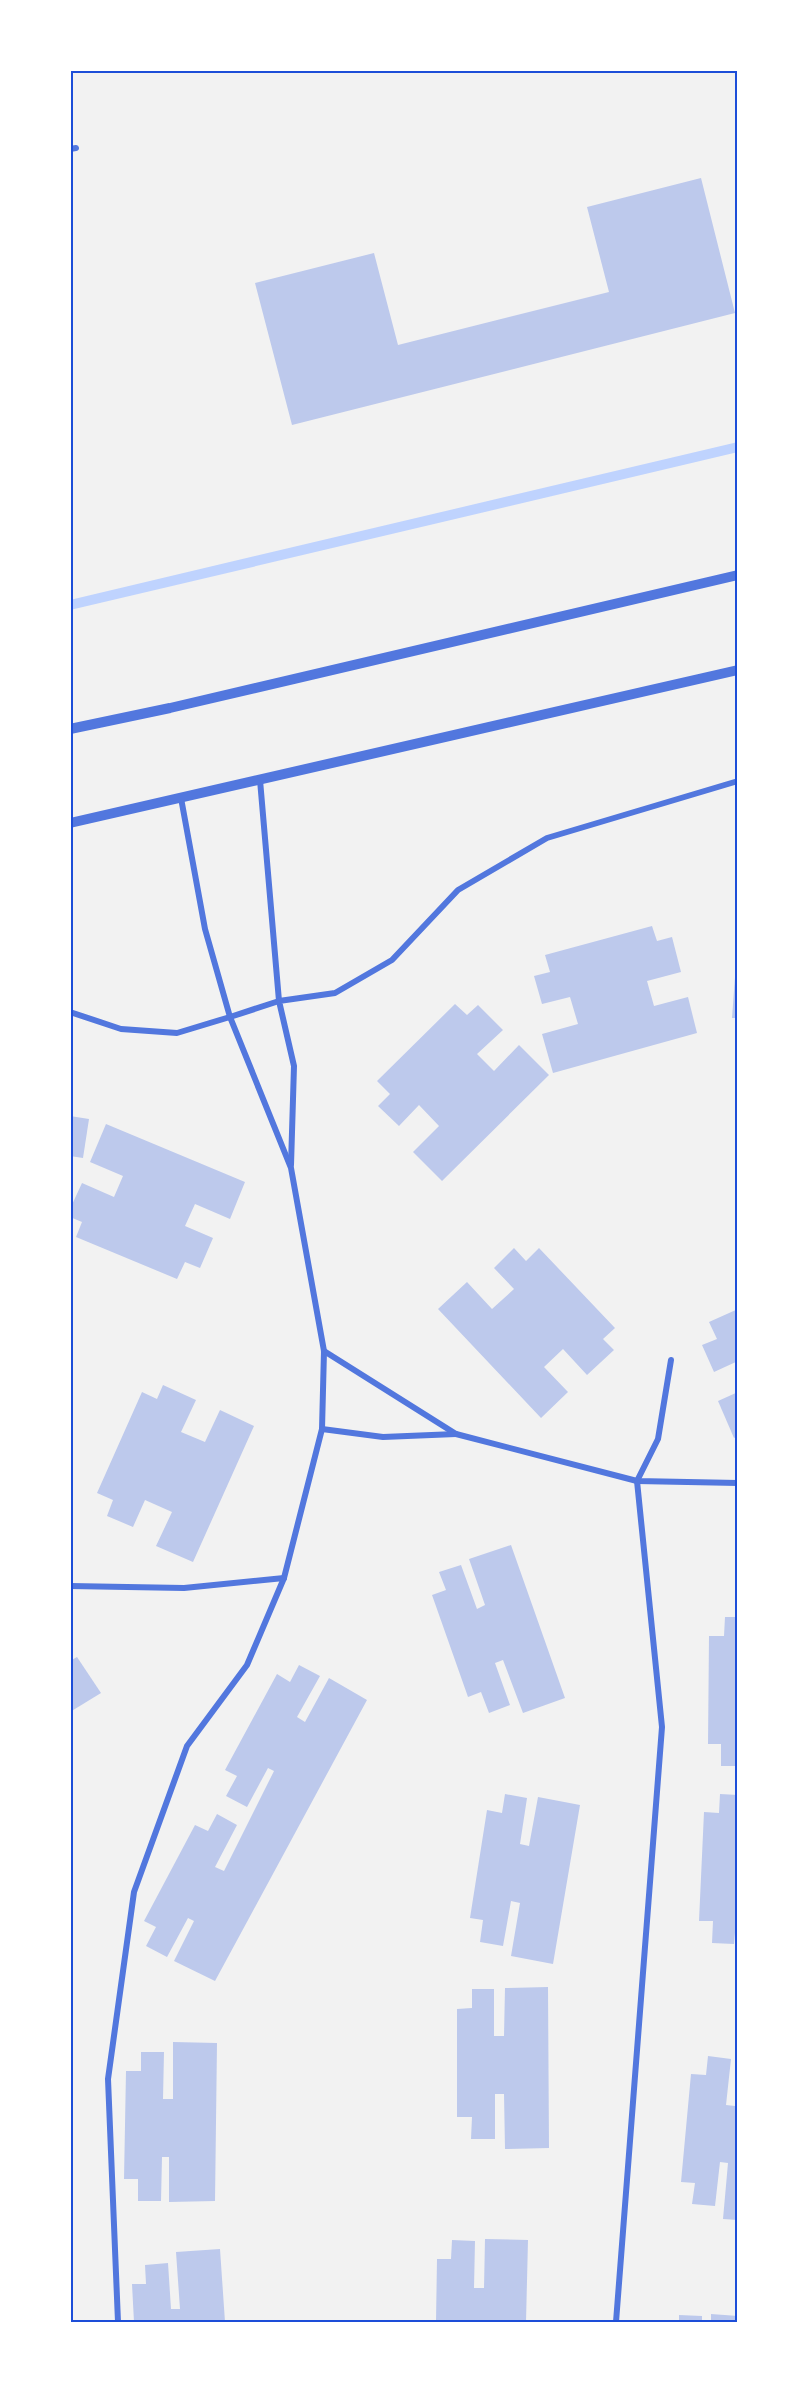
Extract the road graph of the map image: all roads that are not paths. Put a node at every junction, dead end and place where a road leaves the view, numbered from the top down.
1 (738, 575) edge
2 (738, 670) edge
3 (70, 729) edge
4 (260, 780) junction
5 (738, 781) edge
6 (181, 798) junction
7 (70, 823) edge
8 (279, 1001) junction
9 (70, 1012) edge
10 (230, 1017) junction
11 (291, 1168) junction
12 (324, 1351) junction
13 (671, 1360) dead end
14 (322, 1429) junction
15 (456, 1434) junction
16 (637, 1481) junction
17 (738, 1483) edge
18 (284, 1578) junction
19 (70, 1586) edge
20 (118, 2322) edge
21 (616, 2322) edge

1 - 3 street
2 - 4 street
4 - 6 street
4 - 8 street
5 - 8 street
6 - 7 street
6 - 10 street
8 - 10 street
8 - 11 street
9 - 10 street
10 - 11 street
11 - 12 street
12 - 14 street
12 - 15 street
13 - 16 street
14 - 15 street
14 - 18 street
15 - 16 street
16 - 17 street
16 - 21 street
18 - 19 street
18 - 20 street

